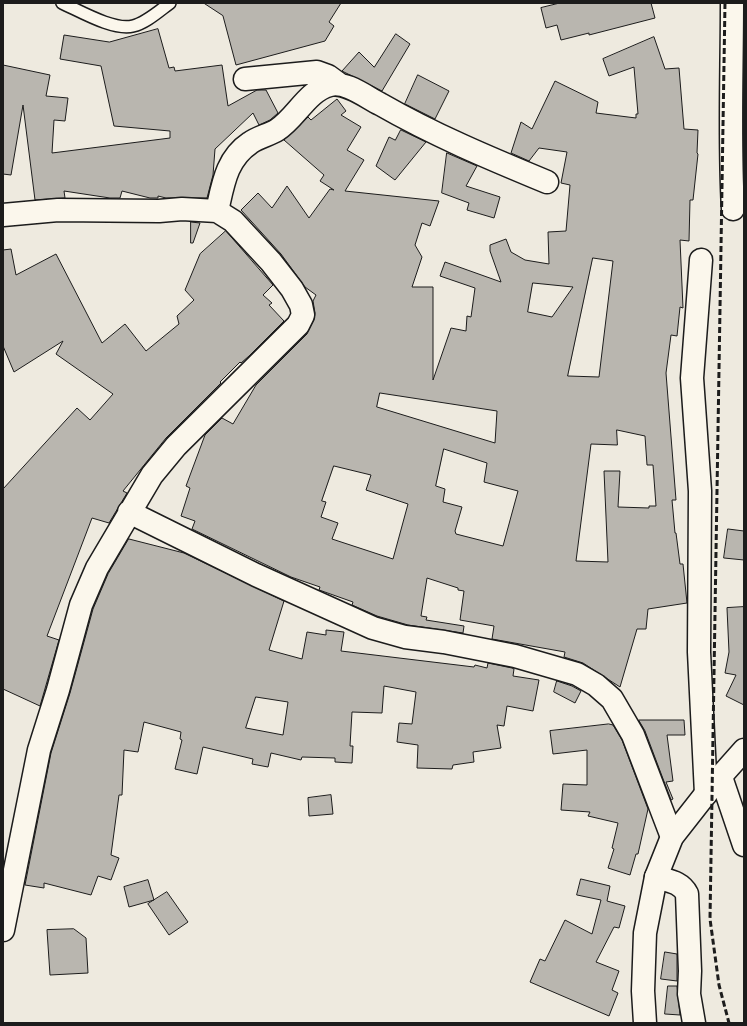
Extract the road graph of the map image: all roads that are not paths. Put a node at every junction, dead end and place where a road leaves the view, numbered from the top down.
1 (62, 3) edge
2 (170, 3) edge
3 (732, 3) edge
4 (738, 62) edge
5 (245, 79) dead end
6 (339, 84) junction
7 (547, 182) dead end
8 (733, 209) dead end
9 (217, 211) junction
10 (3, 215) edge
11 (701, 260) dead end
12 (129, 512) junction
13 (744, 750) edge
14 (721, 777) junction
15 (706, 794) junction
16 (672, 837) junction
17 (744, 845) edge
18 (656, 877) junction
19 (3, 930) edge
20 (645, 1023) edge
21 (694, 1023) edge

1 - 2 lane
3 - 4 street
4 - 8 street
5 - 6 street
6 - 7 street
6 - 9 street
9 - 10 street
9 - 12 street
11 - 15 street
12 - 16 street
12 - 19 street
13 - 14 street
14 - 15 street
14 - 17 street
15 - 16 street
16 - 18 street
18 - 20 street
18 - 21 street

